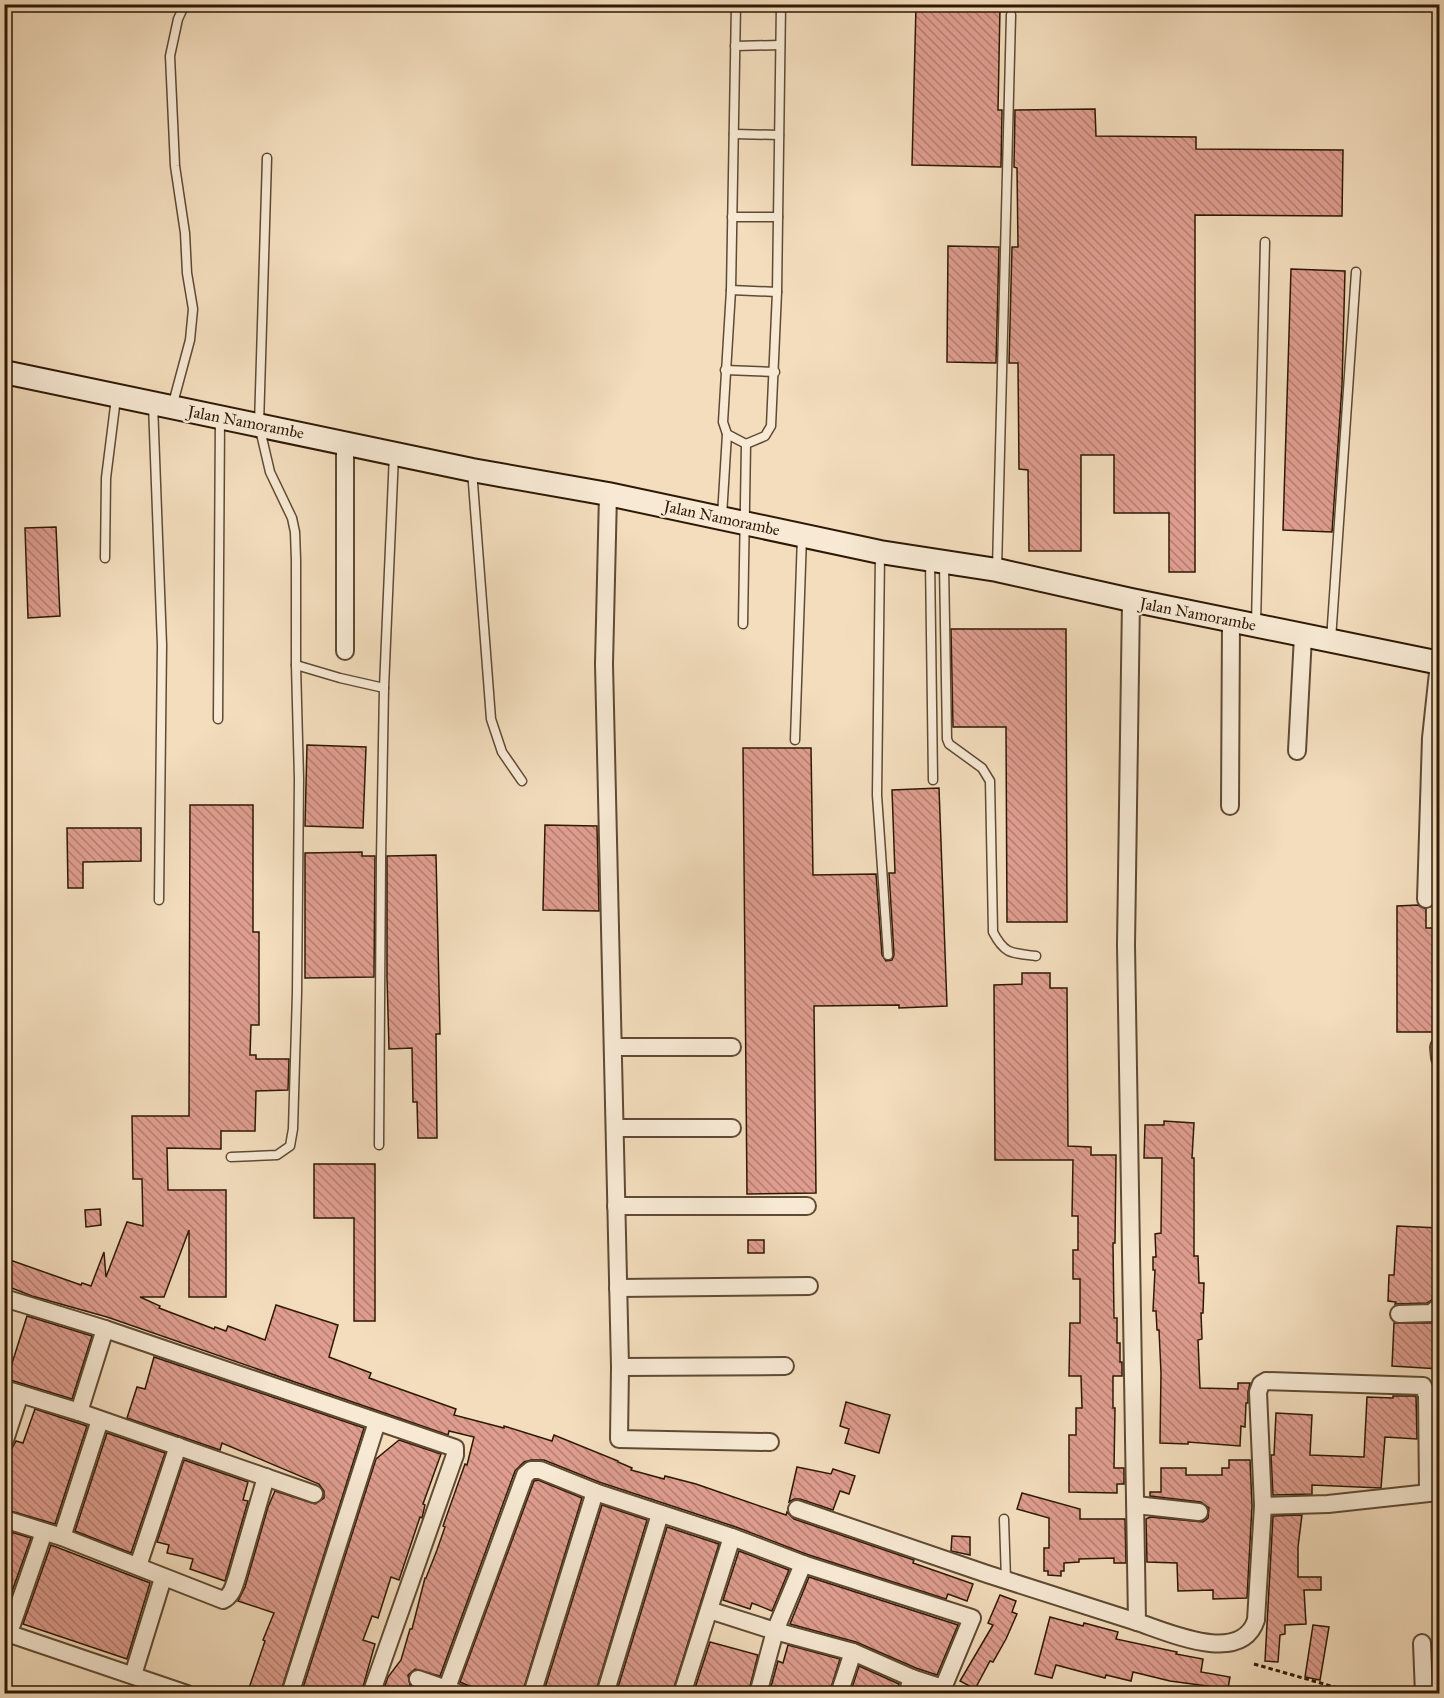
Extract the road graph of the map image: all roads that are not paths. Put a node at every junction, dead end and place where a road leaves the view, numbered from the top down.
1 (185, 4) edge
2 (736, 4) edge
3 (781, 4) edge
4 (1011, 15) dead end
5 (780, 45) junction
6 (735, 46) junction
7 (734, 134) junction
8 (779, 135) junction
9 (267, 158) dead end
10 (732, 217) junction
11 (778, 217) junction
12 (1265, 242) dead end
13 (1356, 273) dead end
14 (731, 290) junction
15 (777, 292) junction
16 (725, 370) junction
17 (4, 372) edge
18 (775, 372) junction
19 (116, 395) junction
20 (162, 406) junction
21 (220, 417) junction
22 (259, 425) junction
23 (727, 434) junction
24 (345, 442) junction
25 (746, 444) junction
26 (394, 453) junction
27 (472, 470) junction
28 (608, 494) junction
29 (721, 519) junction
30 (745, 523) junction
31 (802, 535) junction
32 (880, 552) junction
33 (105, 558) dead end
34 (937, 561) junction
35 (997, 570) junction
36 (1131, 600) junction
37 (1231, 621) junction
38 (743, 624) dead end
39 (1256, 625) junction
40 (1303, 636) junction
41 (1331, 641) junction
42 (345, 651) dead end
43 (1439, 663) edge
44 (296, 665) junction
45 (384, 688) junction
46 (218, 719) dead end
47 (795, 740) dead end
48 (1297, 751) dead end
49 (933, 780) dead end
50 (522, 781) dead end
51 (1230, 806) dead end
52 (1426, 899) dead end
53 (159, 900) dead end
54 (888, 955) dead end
55 (1036, 956) dead end
56 (613, 1047) junction
57 (732, 1047) dead end
58 (1439, 1047) edge
59 (1440, 1058) edge
60 (615, 1128) junction
61 (732, 1128) dead end
62 (379, 1145) dead end
63 (231, 1157) dead end
64 (616, 1206) junction
65 (807, 1206) dead end
66 (809, 1286) dead end
67 (618, 1288) junction
68 (4, 1298) edge
69 (1440, 1306) edge
70 (1399, 1314) dead end
71 (105, 1329) junction
72 (785, 1366) dead end
73 (620, 1367) junction
74 (12, 1392) edge
75 (79, 1412) junction
76 (100, 1420) junction
77 (376, 1422) junction
78 (770, 1442) dead end
79 (4, 1443) edge
80 (178, 1446) junction
81 (266, 1477) junction
82 (595, 1492) junction
83 (1434, 1492) edge
84 (314, 1494) dead end
85 (1136, 1505) junction
86 (1263, 1506) junction
87 (797, 1509) dead end
88 (1199, 1512) dead end
89 (660, 1514) junction
90 (4, 1519) edge
91 (1004, 1519) dead end
92 (44, 1532) junction
93 (732, 1537) junction
94 (62, 1538) junction
95 (803, 1564) junction
96 (138, 1566) junction
97 (163, 1578) junction
98 (1006, 1580) junction
99 (709, 1610) junction
100 (1137, 1622) junction
101 (775, 1631) junction
102 (7, 1633) edge
103 (1422, 1643) dead end
104 (853, 1652) junction
105 (133, 1675) junction
106 (418, 1679) dead end
107 (909, 1686) edge
108 (454, 1691) edge
109 (943, 1691) edge
110 (187, 1694) edge
111 (290, 1694) edge
112 (371, 1694) edge
113 (532, 1694) edge
114 (605, 1694) edge
115 (682, 1694) edge
116 (758, 1694) edge
117 (839, 1694) edge
118 (1424, 1694) edge

1 - 20 lane
2 - 6 lane
3 - 5 lane
4 - 35 lane
5 - 6 lane
5 - 8 lane
6 - 7 lane
7 - 8 lane
7 - 10 lane
8 - 11 lane
9 - 22 lane
10 - 11 lane
10 - 14 lane
11 - 15 lane
12 - 39 lane
13 - 41 lane
14 - 15 lane
14 - 16 lane
15 - 18 lane
16 - 18 lane
16 - 23 lane
17 - 19 main road, Jalan Namorambe
18 - 25 lane
19 - 20 main road, Jalan Namorambe
19 - 33 lane
20 - 21 main road, Jalan Namorambe
20 - 53 lane
21 - 22 main road, Jalan Namorambe
21 - 46 lane
22 - 24 main road, Jalan Namorambe
22 - 44 lane
23 - 25 lane
23 - 29 lane
24 - 26 main road, Jalan Namorambe
24 - 42 street
25 - 30 lane
26 - 27 main road, Jalan Namorambe
26 - 45 lane
27 - 28 main road, Jalan Namorambe
27 - 50 lane
28 - 29 main road, Jalan Namorambe
28 - 56 street
29 - 30 main road, Jalan Namorambe
30 - 31 main road, Jalan Namorambe
30 - 38 lane
31 - 32 main road, Jalan Namorambe
31 - 47 lane
32 - 34 main road, Jalan Namorambe
32 - 54 lane
34 - 35 main road, Jalan Namorambe
34 - 49 lane
34 - 55 lane
35 - 36 main road, Jalan Namorambe
36 - 37 main road, Jalan Namorambe
36 - 85 street
37 - 39 main road, Jalan Namorambe
37 - 51 street
39 - 40 main road, Jalan Namorambe
40 - 41 main road, Jalan Namorambe
40 - 48 street
41 - 43 main road, Jalan Namorambe
43 - 52 street
44 - 45 lane
44 - 63 lane
45 - 62 lane
56 - 57 street
56 - 60 street
58 - 59 street
60 - 61 street
60 - 64 street
64 - 65 street
64 - 67 street
66 - 67 street
67 - 73 street
68 - 71 street
69 - 70 street
71 - 75 street
71 - 77 street
72 - 73 street
73 - 78 street
74 - 75 street
74 - 79 street
75 - 76 street
76 - 80 street
76 - 94 street
77 - 111 street
77 - 112 street
80 - 81 street
80 - 96 street
81 - 84 street
81 - 97 street
82 - 89 street
82 - 108 street
82 - 113 street
83 - 86 street
83 - 86 street
85 - 88 street
85 - 100 street
86 - 100 street
87 - 98 street
89 - 93 street
89 - 114 street
90 - 92 street
91 - 98 lane
92 - 94 street
92 - 102 street
93 - 95 street
93 - 99 street
94 - 96 street
95 - 101 street
95 - 109 street
96 - 97 street
97 - 105 street
98 - 100 street
99 - 101 street
99 - 115 street
101 - 104 street
101 - 116 street
102 - 105 street
103 - 118 street
104 - 107 street
104 - 117 street
105 - 110 street
106 - 108 street
107 - 109 street

